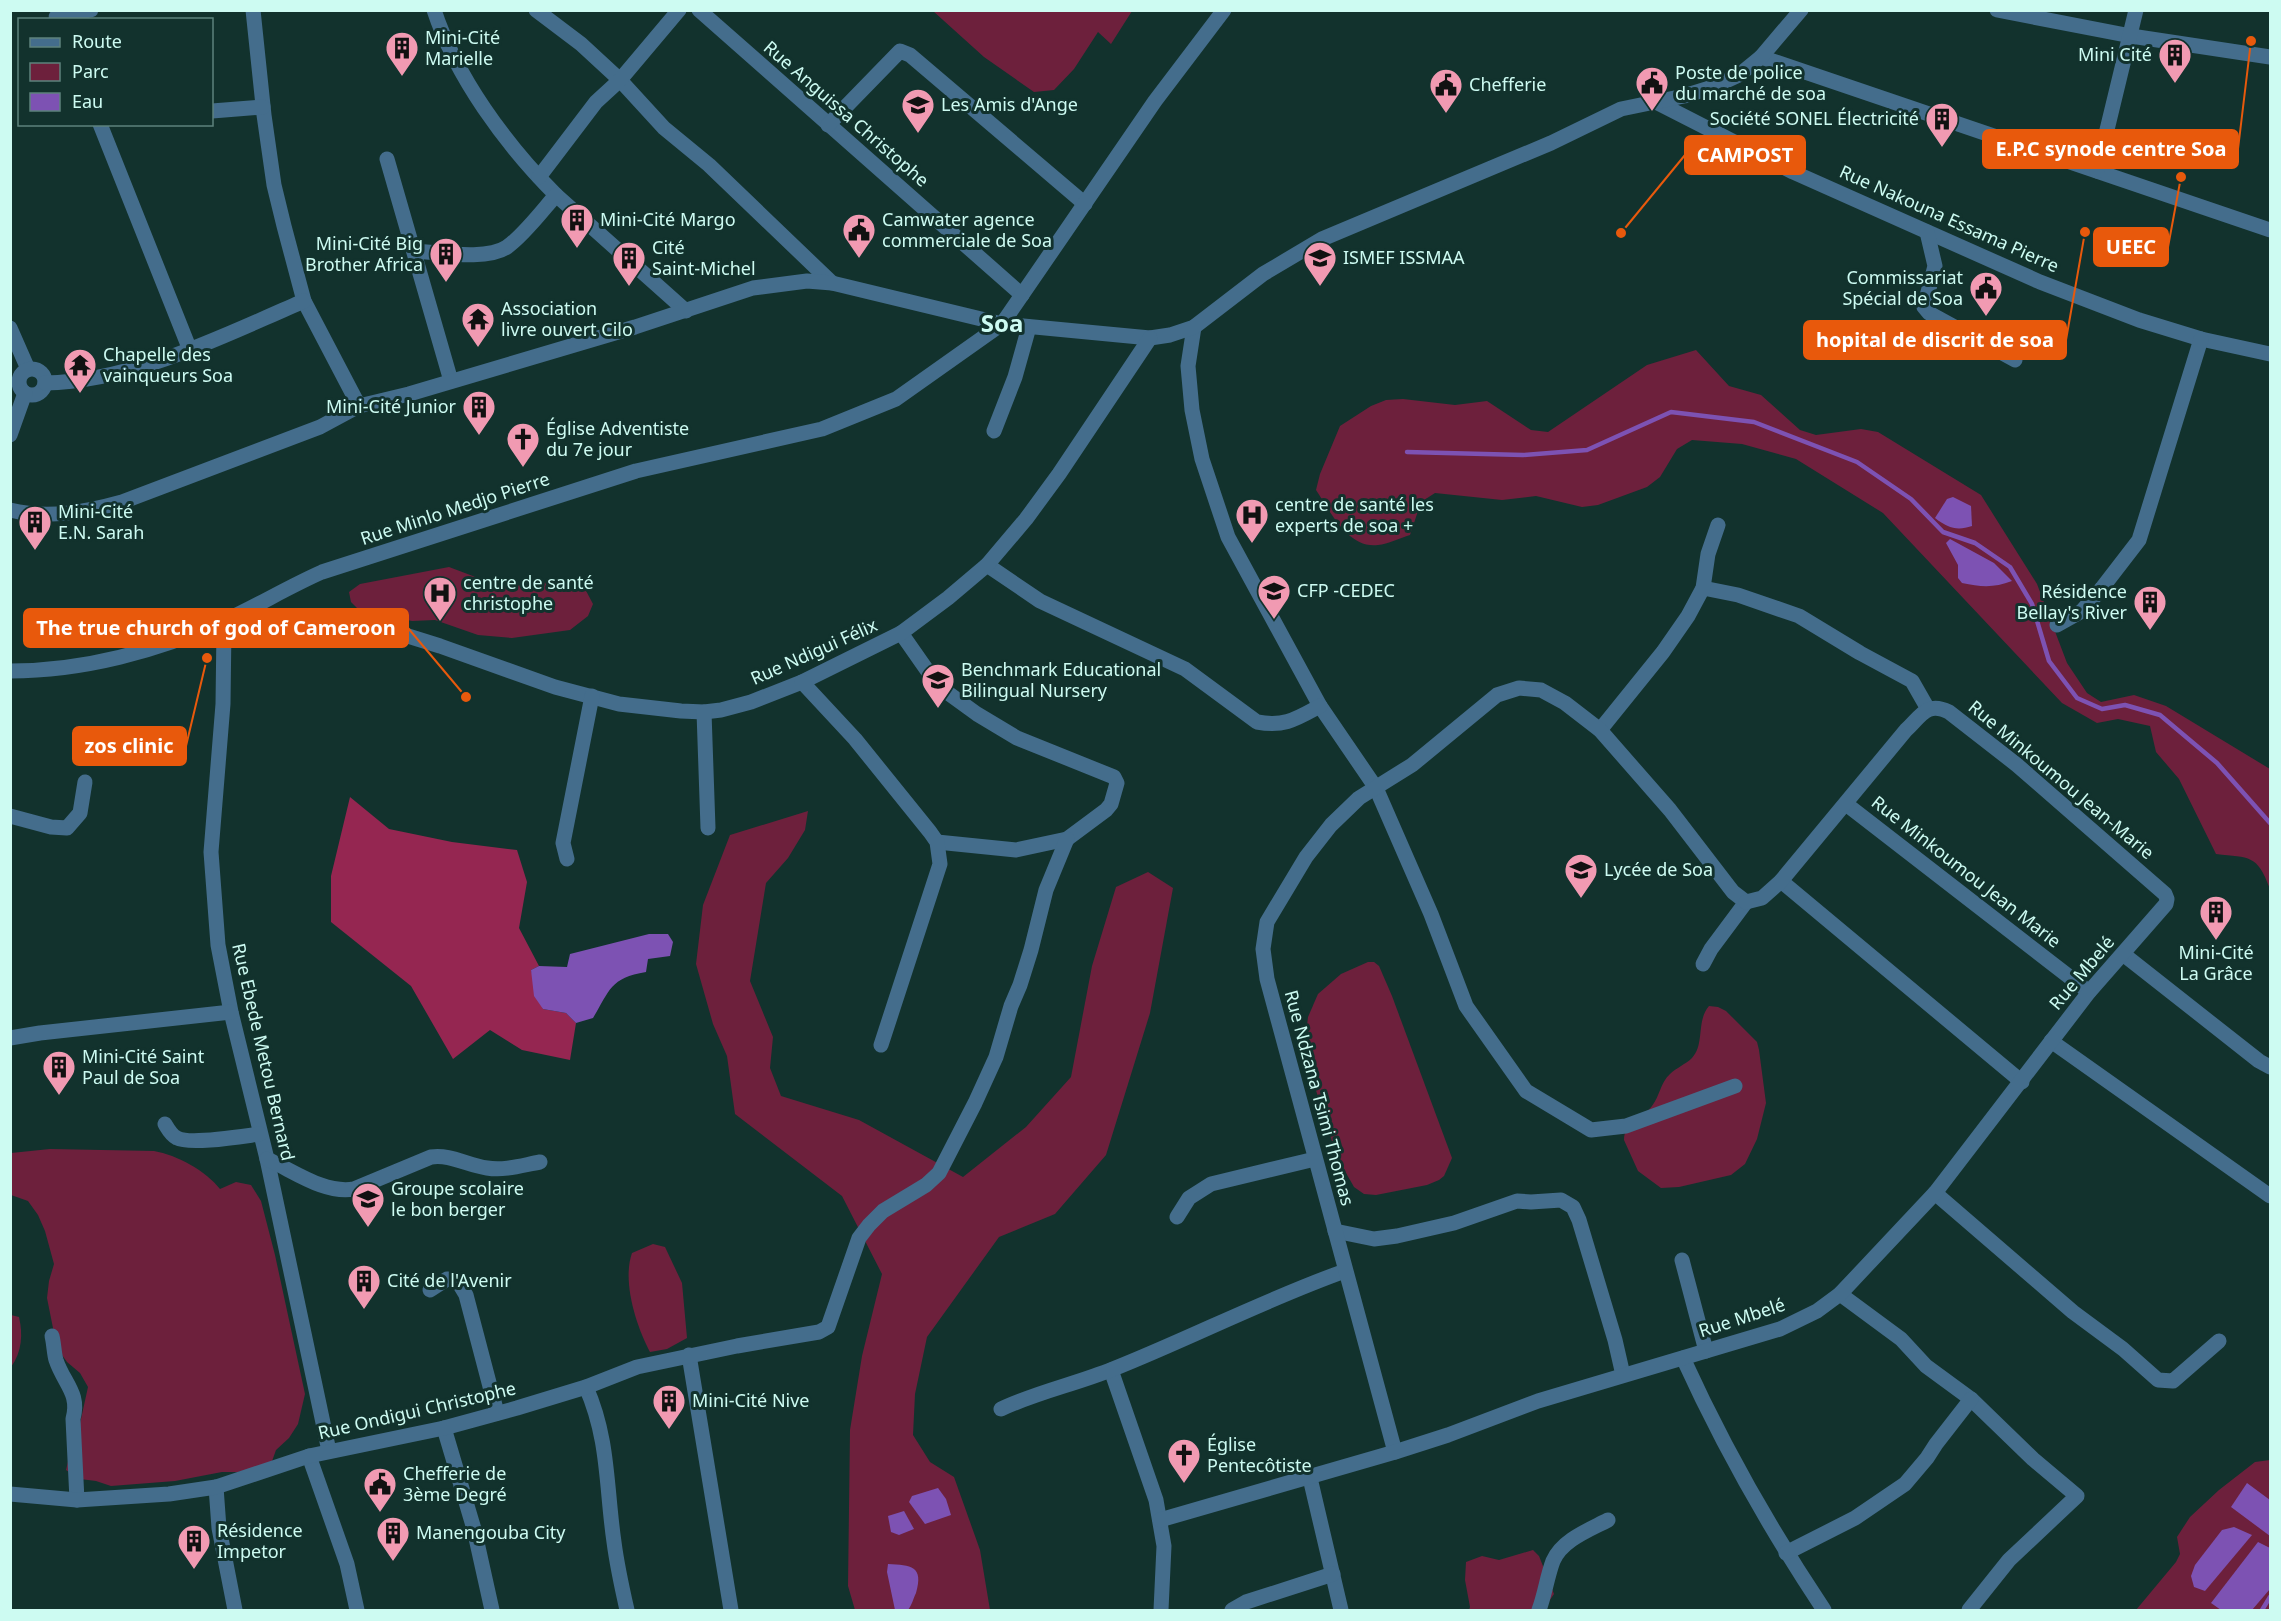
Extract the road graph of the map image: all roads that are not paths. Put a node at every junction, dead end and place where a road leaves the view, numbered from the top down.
1 (91, 10) edge
2 (253, 10) edge
3 (434, 10) edge
4 (536, 10) edge
5 (679, 10) edge
6 (699, 10) edge
7 (1224, 10) edge
8 (1801, 10) edge
9 (1997, 10) edge
10 (2136, 10) edge
11 (56, 16) edge
12 (2131, 36) junction
13 (1761, 57) junction
14 (2271, 57) edge
15 (620, 80) junction
16 (1656, 102) junction
17 (263, 107) junction
18 (213, 111) edge
19 (828, 125) junction
20 (101, 126) edge
21 (387, 159) dead end
22 (2097, 171) junction
23 (539, 177) junction
24 (556, 195) junction
25 (1085, 204) junction
26 (2271, 230) edge
27 (1926, 232) junction
28 (414, 251) junction
29 (832, 283) junction
30 (1022, 295) junction
31 (304, 301) junction
32 (686, 311) junction
33 (1002, 324) junction
34 (1029, 327) junction
35 (1194, 327) junction
36 (10, 328) edge
37 (1149, 338) junction
38 (2201, 339) junction
39 (190, 350) junction
40 (2271, 354) edge
41 (2015, 360) dead end
42 (21, 380) edge
43 (451, 381) junction
44 (45, 383) junction
45 (359, 406) junction
46 (994, 431) dead end
47 (10, 435) edge
48 (10, 510) edge
49 (1718, 525) dead end
50 (987, 565) junction
51 (1703, 588) junction
52 (2057, 625) dead end
53 (224, 628) junction
54 (902, 633) junction
55 (10, 670) edge
56 (802, 682) junction
57 (592, 696) junction
58 (1320, 706) junction
59 (1928, 709) junction
60 (704, 712) junction
61 (1600, 730) junction
62 (85, 782) dead end
63 (1376, 788) junction
64 (1846, 804) junction
65 (10, 816) edge
66 (708, 828) dead end
67 (1067, 839) junction
68 (938, 842) junction
69 (567, 859) dead end
70 (1780, 881) junction
71 (2168, 899) joint
72 (1746, 902) junction
73 (2123, 954) junction
74 (1703, 964) dead end
75 (2089, 992) junction
76 (231, 1012) junction
77 (10, 1038) edge
78 (2051, 1041) junction
79 (881, 1046) dead end
80 (2271, 1067) edge
81 (2022, 1082) junction
82 (1736, 1086) dead end
83 (165, 1124) dead end
84 (260, 1134) junction
85 (267, 1159) junction
86 (1315, 1159) junction
87 (540, 1162) dead end
88 (1935, 1193) junction
89 (2271, 1196) edge
90 (1177, 1217) dead end
91 (1335, 1231) junction
92 (1682, 1260) dead end
93 (1345, 1271) junction
94 (430, 1290) dead end
95 (1840, 1294) junction
96 (52, 1336) dead end
97 (2219, 1341) dead end
98 (1706, 1351) junction
99 (689, 1355) junction
100 (1683, 1358) junction
101 (1111, 1370) junction
102 (1623, 1375) junction
103 (586, 1387) junction
104 (1971, 1399) junction
105 (1001, 1409) dead end
106 (498, 1413) junction
107 (444, 1428) junction
108 (329, 1451) junction
109 (1395, 1452) junction
110 (309, 1456) junction
111 (1311, 1478) junction
112 (216, 1488) junction
113 (10, 1494) edge
114 (77, 1500) junction
115 (1160, 1520) junction
116 (1608, 1520) dead end
117 (1786, 1553) junction
118 (1333, 1574) junction
119 (235, 1611) edge
120 (357, 1611) edge
121 (492, 1611) edge
122 (627, 1611) edge
123 (731, 1611) edge
124 (1161, 1611) edge
125 (1232, 1611) edge
126 (1341, 1611) edge
127 (1539, 1611) edge
128 (1824, 1611) edge
129 (1969, 1611) edge

1 - 11 street
2 - 17 street
3 - 23 street
4 - 15 street
5 - 15 street
6 - 19 street, Rue Anguissa Christophe
7 - 25 street
8 - 13 street
9 - 12 street
10 - 12 street
12 - 14 street
12 - 22 street
13 - 16 street
13 - 22 street
15 - 23 street
15 - 29 street
16 - 27 street, Rue Nakouna Essama Pierre
16 - 35 street
17 - 18 street
17 - 31 street
19 - 25 street
19 - 30 street, Rue Anguissa Christophe
20 - 39 street
21 - 28 street
22 - 26 street
23 - 24 street
24 - 28 street
24 - 32 street
25 - 30 street
27 - 38 street, Rue Nakouna Essama Pierre
27 - 41 street
28 - 43 street
29 - 32 street
29 - 33 street
30 - 33 street
31 - 39 street
31 - 45 street
32 - 43 street
33 - 34 street
33 - 53 street, Rue Minlo Medjo Pierre
34 - 37 street
34 - 46 street
35 - 37 street
35 - 58 street
36 - 42 street
37 - 50 street, Rue Ndigui Félix
38 - 40 street, Rue Nakouna Essama Pierre
38 - 52 street
39 - 44 street
42 - 44 street
42 - 44 street
42 - 47 street
43 - 45 street
45 - 48 street
49 - 51 street
50 - 54 street, Rue Ndigui Félix
50 - 58 street
51 - 59 street
51 - 61 street
53 - 55 street, Rue Minlo Medjo Pierre
53 - 57 street, Rue Ndigui Félix
53 - 76 street, Rue Ebede Metou Bernard
54 - 56 street, Rue Ndigui Félix
54 - 67 street
56 - 60 street, Rue Ndigui Félix
56 - 68 street
57 - 60 street, Rue Ndigui Félix
57 - 69 street
58 - 63 street
59 - 64 street
59 - 71 street, Rue Minkoumou Jean-Marie
60 - 66 street
61 - 63 street
61 - 72 street
62 - 65 street
63 - 82 street
63 - 86 street, Rue Ndzana Tsimi Thomas
64 - 70 street
64 - 75 street, Rue Minkoumou Jean Marie
67 - 68 street
67 - 99 street, Rue Ondigui Christophe
68 - 79 street
70 - 72 street
70 - 81 street
71 - 73 street, Rue Mbelé
72 - 74 street
73 - 75 street, Rue Mbelé
73 - 80 street
75 - 78 street, Rue Mbelé
76 - 77 street
76 - 84 street, Rue Ebede Metou Bernard
78 - 81 street, Rue Mbelé
78 - 89 street
81 - 88 street, Rue Mbelé
83 - 84 street
84 - 85 street, Rue Ebede Metou Bernard
85 - 87 street
85 - 108 street, Rue Ebede Metou Bernard
86 - 90 street
86 - 91 street, Rue Ndzana Tsimi Thomas
88 - 95 street, Rue Mbelé
88 - 97 street
91 - 93 street, Rue Ndzana Tsimi Thomas
91 - 102 street
92 - 98 street
93 - 101 street
93 - 109 street, Rue Ndzana Tsimi Thomas
94 - 106 street
95 - 98 street, Rue Mbelé
95 - 104 street
96 - 114 street
98 - 100 street, Rue Mbelé
99 - 103 street, Rue Ondigui Christophe
99 - 123 street
100 - 102 street, Rue Mbelé
100 - 117 street
101 - 105 street
101 - 115 street
102 - 109 street, Rue Mbelé
103 - 106 street, Rue Ondigui Christophe
103 - 122 street
104 - 117 street
104 - 129 street
106 - 107 street, Rue Ondigui Christophe
107 - 108 street, Rue Ondigui Christophe
107 - 121 street
108 - 110 street, Rue Ondigui Christophe
109 - 111 street, Rue Mbelé
110 - 112 street, Rue Ondigui Christophe
110 - 120 street
111 - 115 street, Rue Mbelé
111 - 118 street
112 - 114 street, Rue Ondigui Christophe
112 - 119 street
113 - 114 street, Rue Ondigui Christophe
115 - 124 street
116 - 127 street
117 - 128 street
118 - 125 street
118 - 126 street

